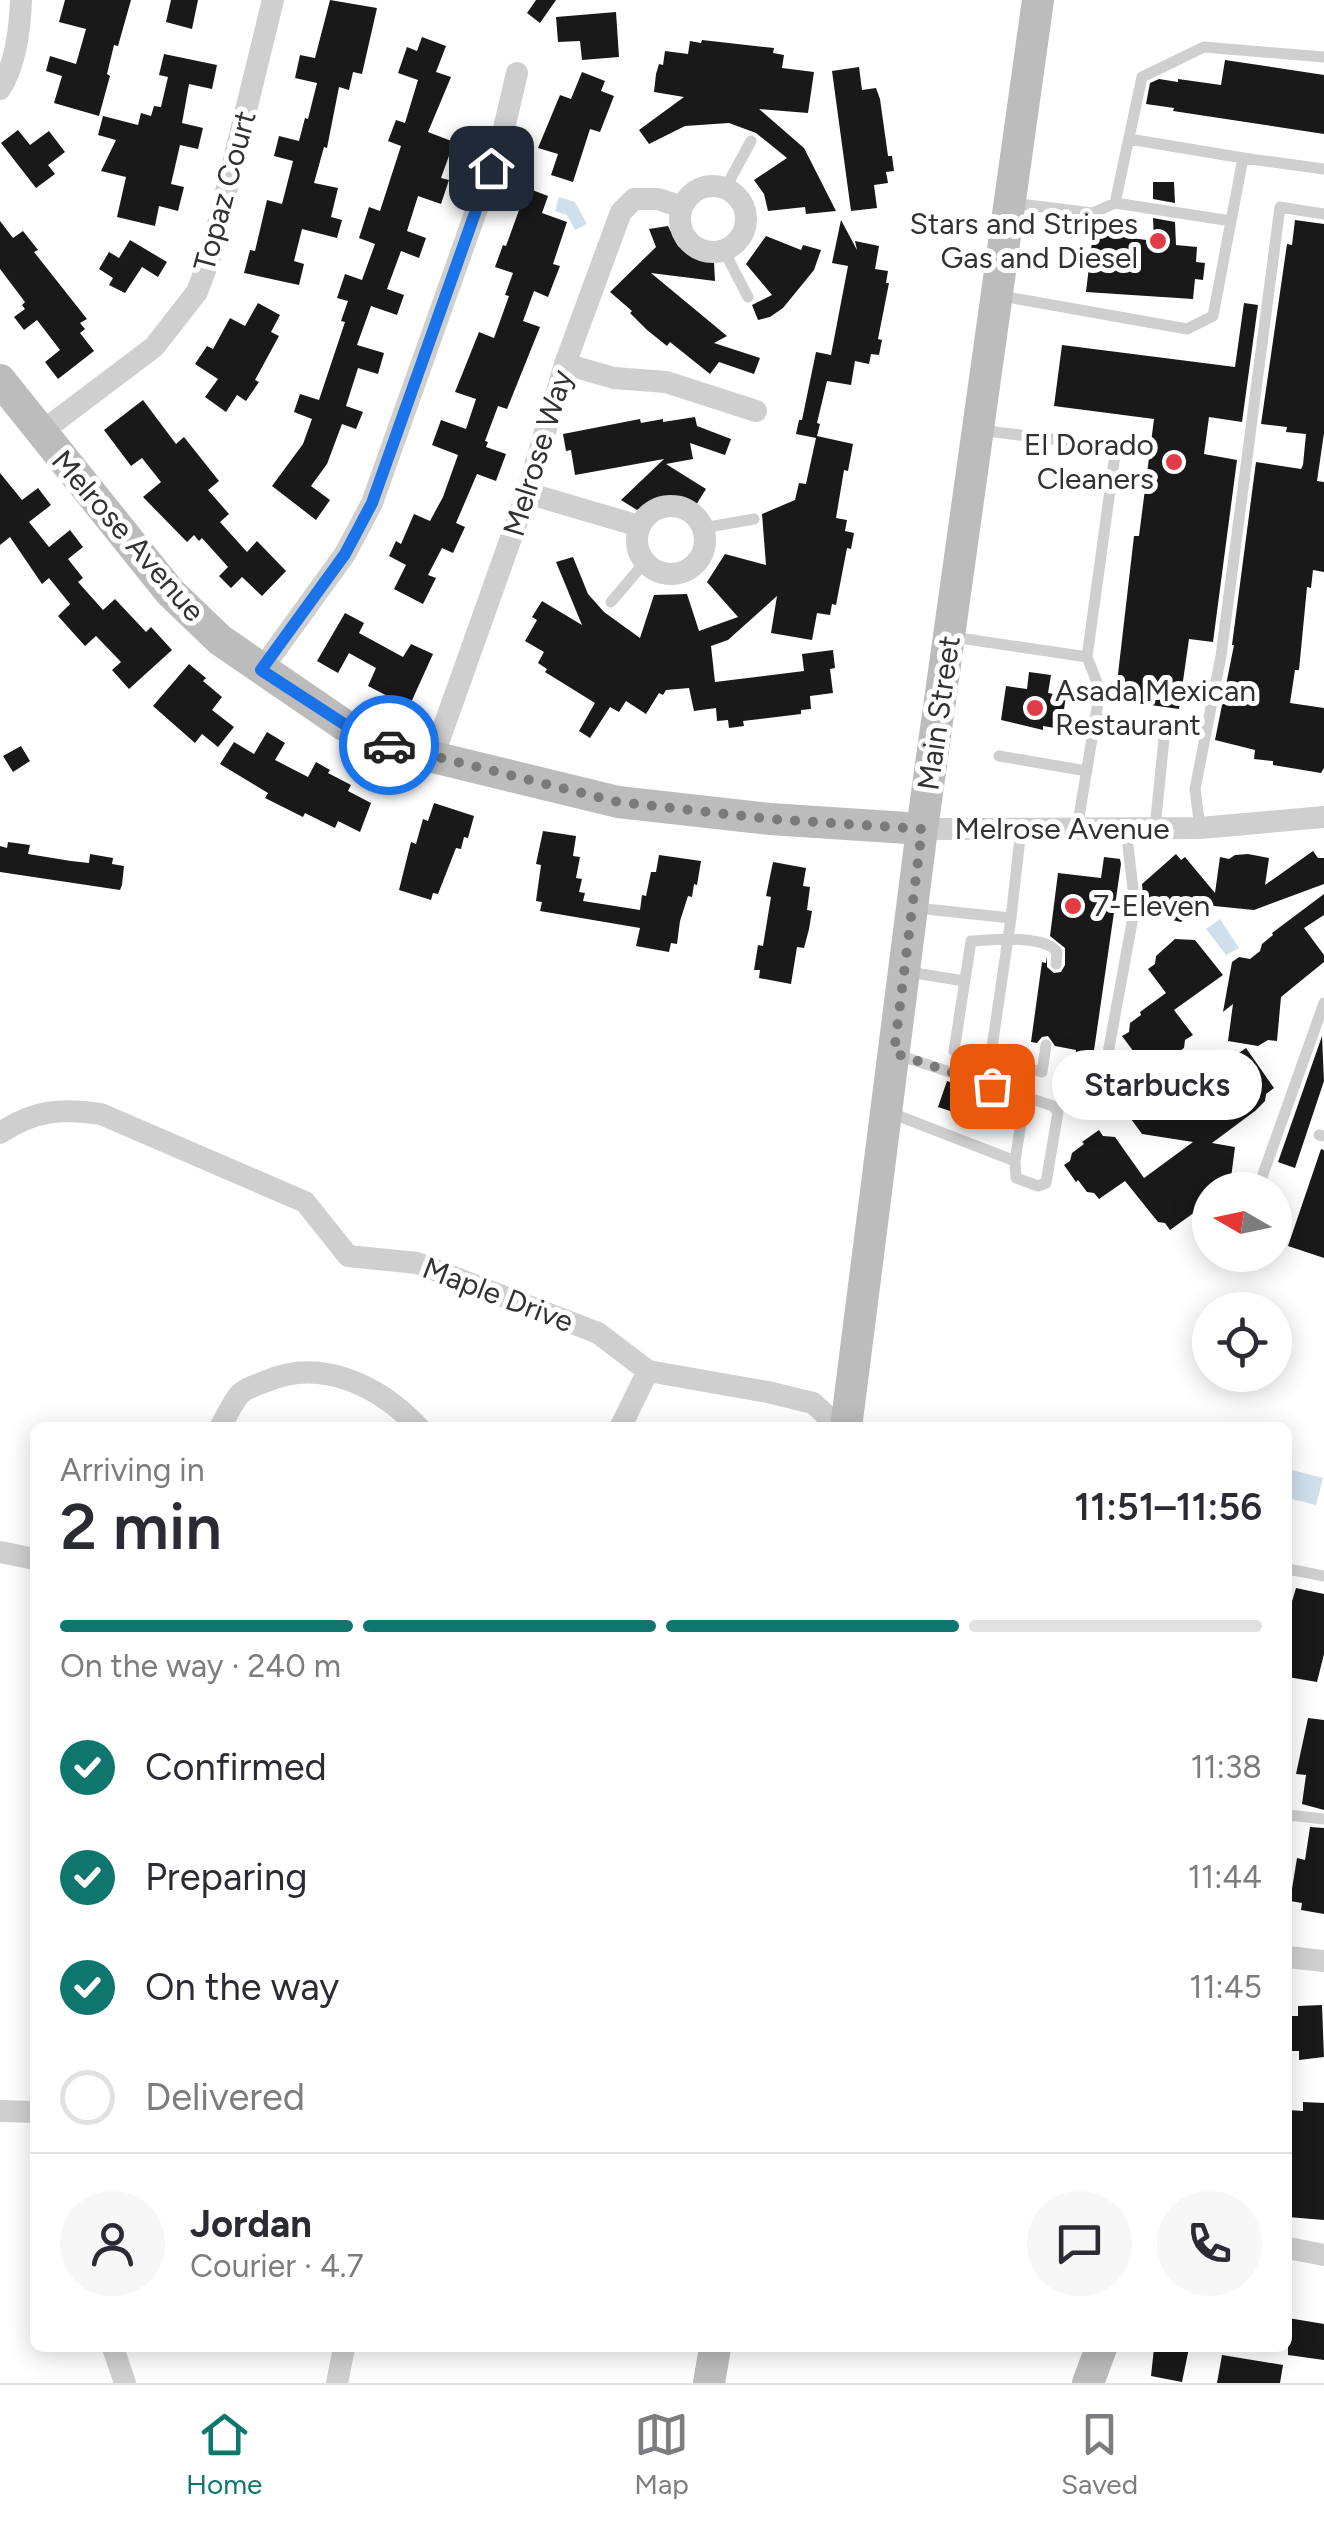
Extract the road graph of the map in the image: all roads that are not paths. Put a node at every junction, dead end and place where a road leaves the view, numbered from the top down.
1 (21, 0) edge
2 (273, 0) edge
3 (1038, 0) edge
4 (1324, 57) edge
5 (517, 73) dead end
6 (0, 89) edge
7 (1129, 139) junction
8 (751, 141) dead end
9 (1243, 158) junction
10 (1324, 169) edge
11 (726, 188) junction
12 (1010, 202) junction
13 (1115, 203) junction
14 (682, 207) junction
15 (1324, 214) edge
16 (1231, 221) junction
17 (724, 250) junction
18 (997, 296) junction
19 (748, 297) dead end
20 (564, 364) junction
21 (0, 380) edge
22 (756, 411) dead end
23 (978, 430) junction
24 (40, 433) junction
25 (527, 493) junction
26 (754, 519) dead end
27 (639, 526) junction
28 (703, 528) junction
29 (644, 562) junction
30 (611, 602) dead end
31 (950, 637) junction
32 (1087, 657) junction
33 (261, 670) junction
34 (1096, 718) junction
35 (1000, 756) dead end
36 (432, 758) junction
37 (1087, 771) junction
38 (1324, 817) edge
39 (1077, 828) junction
40 (1126, 828) junction
41 (1155, 828) junction
42 (1200, 828) junction
43 (922, 829) junction
44 (1021, 829) junction
45 (913, 908) junction
46 (1011, 918) junction
47 (1009, 939) junction
48 (1056, 964) dead end
49 (905, 971) junction
50 (964, 982) junction
51 (1324, 1003) edge
52 (1046, 1045) dead end
53 (894, 1053) junction
54 (990, 1061) junction
55 (1025, 1097) junction
56 (1098, 1108) dead end
57 (886, 1112) junction
58 (0, 1132) edge
59 (1015, 1160) junction
60 (1264, 1172) edge
61 (648, 1371) junction
62 (224, 1422) edge
63 (414, 1422) edge
64 (623, 1422) edge
65 (836, 1422) edge
66 (844, 1422) edge
67 (0, 1552) edge
68 (30, 1558) edge
69 (1292, 1570) edge
70 (1324, 1576) edge
71 (1292, 1815) edge
72 (1324, 1820) edge
73 (1292, 1957) edge
74 (1324, 1961) edge
75 (0, 2111) edge
76 (30, 2112) edge
77 (1292, 2249) edge
78 (1324, 2255) edge
79 (114, 2352) edge
80 (343, 2352) edge
81 (714, 2352) edge
82 (1099, 2352) edge
83 (125, 2383) edge
84 (337, 2383) edge
85 (710, 2383) edge
86 (1088, 2383) edge

1 - 6 street
2 - 24 street, Topaz Court
3 - 12 main road, Main Street
4 - 7 lane
5 - 33 street
7 - 9 lane
7 - 13 lane
8 - 11 lane
9 - 10 lane
9 - 16 lane
11 - 14 street
11 - 17 street
12 - 13 lane
12 - 18 main road, Main Street
13 - 16 lane
14 - 17 street
14 - 20 street, Melrose Way
15 - 42 lane
16 - 18 lane
17 - 19 lane
18 - 23 main road, Main Street
20 - 22 street
20 - 25 street, Melrose Way
21 - 24 main road, Melrose Avenue
23 - 31 main road, Main Street
23 - 32 lane
24 - 33 main road, Melrose Avenue
25 - 27 street
25 - 36 street, Melrose Way
26 - 28 lane
27 - 28 street
27 - 29 street
28 - 29 street
29 - 30 lane
31 - 32 lane
31 - 43 main road, Main Street
32 - 34 lane
33 - 36 main road, Melrose Avenue
34 - 37 lane
34 - 41 lane
35 - 37 lane
36 - 43 main road, Melrose Avenue
37 - 39 lane
38 - 42 street, Melrose Avenue
39 - 40 street, Melrose Avenue
39 - 44 street, Melrose Avenue
40 - 41 street, Melrose Avenue
40 - 56 lane
41 - 42 street, Melrose Avenue
43 - 44 street, Melrose Avenue
43 - 45 main road, Main Street
44 - 46 lane
45 - 46 lane
45 - 49 main road, Main Street
46 - 47 lane
47 - 48 lane
47 - 50 lane
47 - 54 lane
49 - 50 lane
49 - 53 main road, Main Street
50 - 54 lane
51 - 60 lane
52 - 54 lane
53 - 55 lane
53 - 57 main road, Main Street
55 - 59 lane
55 - 59 lane
57 - 59 lane
57 - 66 main road, Main Street
58 - 61 street, Maple Drive
61 - 64 street
61 - 65 street, Maple Drive
62 - 63 street
67 - 68 street
69 - 70 lane
71 - 72 lane
73 - 74 street
75 - 76 street
77 - 78 street
79 - 83 street
80 - 84 street
81 - 85 main road
82 - 86 main road

